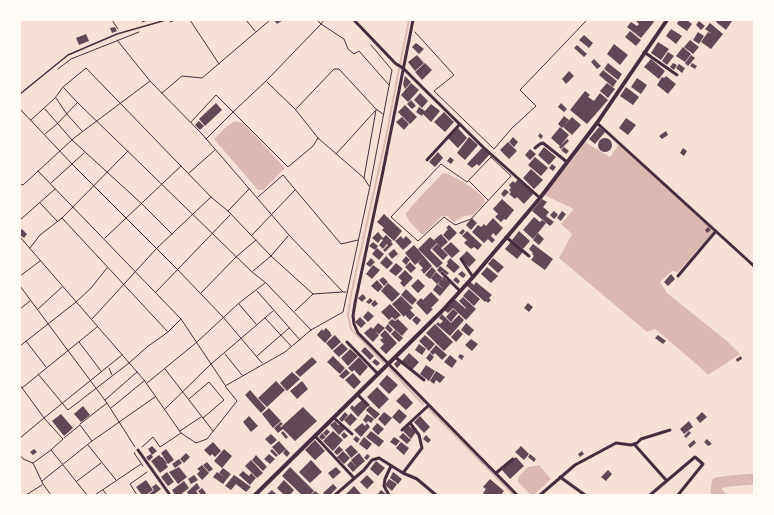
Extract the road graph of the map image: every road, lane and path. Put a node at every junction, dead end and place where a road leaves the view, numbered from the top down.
1 (112, 20) edge
2 (166, 20) edge
3 (175, 20) edge
4 (190, 20) edge
5 (246, 20) edge
6 (270, 20) edge
7 (317, 20) edge
8 (324, 20) edge
9 (354, 20) edge
10 (413, 20) edge
11 (587, 20) edge
12 (667, 20) edge
13 (168, 22) dead end
14 (321, 24) junction
15 (120, 31) dead end
16 (139, 32) dead end
17 (255, 32) junction
18 (415, 32) dead end
19 (117, 40) junction
20 (368, 42) dead end
21 (644, 52) junction
22 (219, 64) junction
23 (404, 69) junction
24 (56, 71) dead end
25 (678, 75) dead end
26 (150, 81) junction
27 (266, 82) junction
28 (389, 85) junction
29 (64, 87) junction
30 (161, 93) junction
31 (20, 94) edge
32 (55, 98) junction
33 (77, 102) junction
34 (121, 103) junction
35 (20, 109) edge
36 (44, 109) junction
37 (376, 109) junction
38 (295, 110) junction
39 (233, 112) junction
40 (66, 113) junction
41 (384, 115) junction
42 (31, 120) junction
43 (97, 121) junction
44 (190, 122) junction
45 (597, 123) junction
46 (57, 124) junction
47 (460, 124) junction
48 (82, 131) junction
49 (45, 135) junction
50 (318, 138) junction
51 (206, 139) junction
52 (72, 140) junction
53 (535, 148) dead end
54 (215, 149) junction
55 (60, 151) junction
56 (128, 151) junction
57 (85, 152) junction
58 (336, 154) junction
59 (427, 160) dead end
60 (567, 162) junction
61 (72, 164) junction
62 (181, 166) junction
63 (38, 171) junction
64 (108, 172) junction
65 (189, 173) junction
66 (364, 178) junction
67 (469, 181) junction
68 (20, 184) edge
69 (51, 184) junction
70 (162, 184) junction
71 (94, 186) junction
72 (370, 186) junction
73 (55, 188) junction
74 (250, 188) junction
75 (295, 190) junction
76 (211, 197) junction
77 (258, 197) junction
78 (540, 198) junction
79 (489, 200) junction
80 (40, 202) junction
81 (142, 204) junction
82 (73, 207) junction
83 (228, 211) junction
84 (193, 213) junction
85 (271, 214) junction
86 (230, 215) junction
87 (62, 218) junction
88 (126, 218) junction
89 (20, 220) edge
90 (58, 221) junction
91 (716, 231) junction
92 (213, 233) junction
93 (172, 234) junction
94 (252, 235) junction
95 (289, 235) junction
96 (20, 237) edge
97 (506, 238) junction
98 (104, 239) junction
99 (256, 240) junction
100 (358, 240) junction
101 (157, 248) junction
102 (30, 249) junction
103 (237, 256) junction
104 (271, 256) junction
105 (529, 256) dead end
106 (461, 259) dead end
107 (40, 261) junction
108 (754, 266) edge
109 (108, 267) junction
110 (177, 269) junction
111 (136, 271) junction
112 (252, 272) junction
113 (442, 273) dead end
114 (20, 276) edge
115 (473, 276) junction
116 (678, 276) dead end
117 (266, 283) junction
118 (124, 285) junction
119 (20, 286) edge
120 (62, 286) junction
121 (256, 290) junction
122 (460, 291) junction
123 (156, 292) junction
124 (343, 292) junction
125 (348, 292) junction
126 (200, 294) junction
127 (313, 294) junction
128 (31, 300) junction
129 (76, 302) junction
130 (239, 303) junction
131 (20, 309) edge
132 (37, 309) junction
133 (273, 311) junction
134 (294, 312) junction
135 (223, 317) junction
136 (265, 318) junction
137 (91, 319) junction
138 (181, 319) junction
139 (48, 324) junction
140 (257, 324) junction
141 (97, 326) junction
142 (289, 328) junction
143 (311, 330) junction
144 (168, 332) junction
145 (280, 335) junction
146 (242, 339) junction
147 (300, 340) junction
148 (26, 341) junction
149 (78, 341) junction
150 (197, 342) junction
151 (347, 342) dead end
152 (20, 346) edge
153 (292, 346) junction
154 (67, 350) junction
155 (225, 354) junction
156 (122, 355) junction
157 (256, 356) junction
158 (395, 357) junction
159 (129, 363) junction
160 (389, 363) junction
161 (211, 364) junction
162 (263, 364) junction
163 (46, 367) junction
164 (108, 367) junction
165 (165, 368) junction
166 (101, 372) junction
167 (138, 372) junction
168 (38, 374) junction
169 (378, 374) junction
170 (112, 375) junction
171 (242, 376) junction
172 (144, 380) junction
173 (424, 380) dead end
174 (90, 381) junction
175 (147, 384) junction
176 (20, 385) edge
177 (225, 386) junction
178 (22, 388) junction
179 (96, 388) junction
180 (183, 392) junction
181 (358, 394) junction
182 (155, 396) junction
183 (188, 399) junction
184 (105, 400) junction
185 (62, 403) junction
186 (107, 403) junction
187 (429, 404) junction
188 (368, 405) dead end
189 (111, 409) junction
190 (164, 410) junction
191 (202, 417) junction
192 (44, 418) junction
193 (334, 418) junction
194 (119, 422) junction
195 (410, 423) junction
196 (80, 425) junction
197 (402, 430) dead end
198 (670, 430) dead end
199 (213, 431) junction
200 (181, 432) junction
201 (352, 434) dead end
202 (315, 436) junction
203 (20, 438) edge
204 (63, 439) junction
205 (92, 441) junction
206 (87, 444) junction
207 (634, 444) junction
208 (51, 450) junction
209 (138, 450) junction
210 (20, 455) edge
211 (23, 459) junction
212 (513, 459) dead end
213 (20, 461) edge
214 (101, 462) junction
215 (33, 463) junction
216 (63, 464) junction
217 (141, 464) junction
218 (391, 466) junction
219 (403, 473) junction
220 (496, 473) junction
221 (560, 477) junction
222 (354, 478) junction
223 (666, 480) junction
224 (42, 481) junction
225 (116, 481) junction
226 (76, 482) junction
227 (43, 484) junction
228 (103, 490) junction
229 (338, 492) junction
230 (26, 495) edge
231 (51, 495) edge
232 (86, 495) edge
233 (95, 495) edge
234 (107, 495) edge
235 (137, 495) edge
236 (170, 495) edge
237 (256, 495) edge
238 (335, 495) edge
239 (342, 495) edge
240 (389, 495) edge
241 (436, 495) edge
242 (517, 495) edge
243 (540, 495) edge
244 (585, 495) edge
245 (650, 495) edge
246 (678, 495) edge

1 - 15 path
2 - 31 lane
3 - 13 path
4 - 22 path
5 - 17 path
6 - 17 path
7 - 14 path
8 - 14 path
9 - 23 street
10 - 23 street
11 - 18 path
12 - 21 street
14 - 27 path
14 - 28 path
16 - 19 path
17 - 22 path
19 - 24 path
19 - 26 path
20 - 28 path
21 - 25 street
21 - 45 street
22 - 30 path
23 - 47 street
23 - 160 street
26 - 30 path
26 - 34 path
27 - 38 path
27 - 39 path
28 - 41 path
29 - 32 path
29 - 33 path
29 - 34 path
30 - 44 path
32 - 36 path
32 - 40 path
33 - 40 path
33 - 43 path
34 - 43 path
34 - 62 path
35 - 42 path
36 - 42 path
36 - 46 path
37 - 38 path
37 - 41 path
37 - 58 path
37 - 66 path
38 - 50 path
39 - 44 path
39 - 50 path
39 - 51 path
40 - 46 path
40 - 48 path
41 - 72 path
42 - 49 path
43 - 48 path
43 - 56 path
44 - 51 path
45 - 60 street
45 - 91 street
46 - 49 path
46 - 52 path
47 - 59 street
47 - 78 street
48 - 52 path
49 - 55 path
50 - 58 path
51 - 54 path
52 - 55 path
52 - 57 path
53 - 60 street
54 - 65 path
54 - 74 path
55 - 61 path
55 - 63 path
56 - 64 path
56 - 70 path
57 - 61 path
57 - 64 path
58 - 66 path
60 - 78 street
61 - 69 path
61 - 71 path
62 - 65 path
62 - 70 path
63 - 68 path
63 - 69 path
64 - 71 path
64 - 81 path
65 - 76 path
66 - 72 path
67 - 79 path
67 - 79 path
67 - 79 path
69 - 73 path
70 - 81 path
70 - 84 path
71 - 82 path
71 - 88 path
72 - 100 path
73 - 80 path
73 - 82 path
74 - 77 path
74 - 83 path
75 - 77 path
75 - 85 path
75 - 100 path
76 - 83 path
76 - 84 path
77 - 85 path
78 - 97 street
80 - 89 path
80 - 90 path
81 - 88 path
81 - 93 path
82 - 87 path
82 - 98 path
83 - 86 path
84 - 92 path
84 - 93 path
85 - 94 path
85 - 95 path
86 - 92 path
86 - 94 path
87 - 90 path
87 - 109 path
88 - 98 path
88 - 101 path
90 - 102 path
91 - 108 street
91 - 116 street
92 - 103 path
92 - 110 path
93 - 101 path
94 - 99 path
95 - 104 path
95 - 124 path
96 - 102 path
97 - 105 street
97 - 115 street
98 - 111 path
99 - 103 path
99 - 104 path
100 - 125 path
101 - 110 path
101 - 111 path
102 - 107 path
103 - 112 path
103 - 126 path
104 - 112 path
104 - 127 path
106 - 115 street
107 - 114 path
107 - 120 path
109 - 118 path
109 - 129 path
110 - 123 path
110 - 126 path
111 - 118 path
111 - 123 path
112 - 117 path
113 - 122 street
115 - 122 street
117 - 121 path
117 - 134 path
118 - 137 path
118 - 144 path
119 - 128 path
120 - 129 path
120 - 132 path
121 - 130 path
121 - 133 path
122 - 158 street
123 - 138 path
124 - 125 path
124 - 127 path
125 - 143 path
126 - 135 path
127 - 134 path
128 - 131 path
128 - 132 path
129 - 137 path
129 - 139 path
130 - 135 path
130 - 140 path
132 - 139 path
133 - 136 path
133 - 142 path
134 - 143 path
135 - 146 path
135 - 150 path
136 - 140 path
136 - 145 path
137 - 141 path
138 - 144 path
138 - 150 path
139 - 148 path
139 - 154 path
140 - 146 path
141 - 149 path
141 - 156 path
142 - 145 path
142 - 147 path
143 - 147 path
144 - 159 path
145 - 153 path
145 - 157 path
146 - 155 path
146 - 157 path
147 - 153 path
148 - 152 path
148 - 163 path
149 - 154 path
149 - 166 path
150 - 161 path
150 - 165 path
151 - 169 street
153 - 162 path
154 - 163 path
154 - 174 path
155 - 161 path
155 - 171 path
156 - 159 path
156 - 164 path
157 - 162 path
158 - 160 street
158 - 173 street
159 - 167 path
159 - 170 path
160 - 169 street
160 - 187 street
161 - 177 path
161 - 180 path
162 - 171 path
163 - 168 path
164 - 166 path
164 - 170 path
165 - 175 path
165 - 180 path
166 - 174 path
167 - 172 path
167 - 184 path
168 - 178 path
168 - 185 path
169 - 181 street
170 - 179 path
171 - 177 path
172 - 175 path
172 - 189 path
174 - 179 path
174 - 185 path
175 - 182 path
176 - 178 path
177 - 199 path
178 - 192 path
179 - 184 path
179 - 185 path
180 - 183 path
180 - 190 path
181 - 188 street
181 - 193 street
182 - 190 path
182 - 194 path
183 - 191 path
183 - 191 path
184 - 186 path
185 - 192 path
186 - 189 path
186 - 196 path
187 - 195 street
187 - 220 street
189 - 194 path
190 - 200 path
191 - 199 path
191 - 200 path
192 - 203 path
192 - 204 path
193 - 201 street
193 - 202 street
194 - 205 path
194 - 209 path
195 - 197 street
195 - 219 street
196 - 204 path
196 - 205 path
198 - 207 street
199 - 200 path
200 - 209 path
202 - 222 street
202 - 237 street
204 - 208 path
205 - 206 path
206 - 214 path
206 - 216 path
207 - 221 street
207 - 223 street
208 - 215 path
208 - 216 path
209 - 217 path
209 - 236 street
210 - 211 path
211 - 213 path
211 - 215 path
212 - 220 street
214 - 225 path
214 - 226 path
215 - 224 path
216 - 224 path
216 - 226 path
217 - 225 path
217 - 235 path
218 - 219 street
218 - 222 street
218 - 240 street
219 - 241 street
220 - 242 street
221 - 243 street
221 - 244 street
222 - 229 street
223 - 245 street
223 - 246 street
224 - 227 path
225 - 228 path
226 - 232 path
227 - 230 path
227 - 231 path
228 - 233 path
228 - 234 path
229 - 238 street
229 - 239 street

